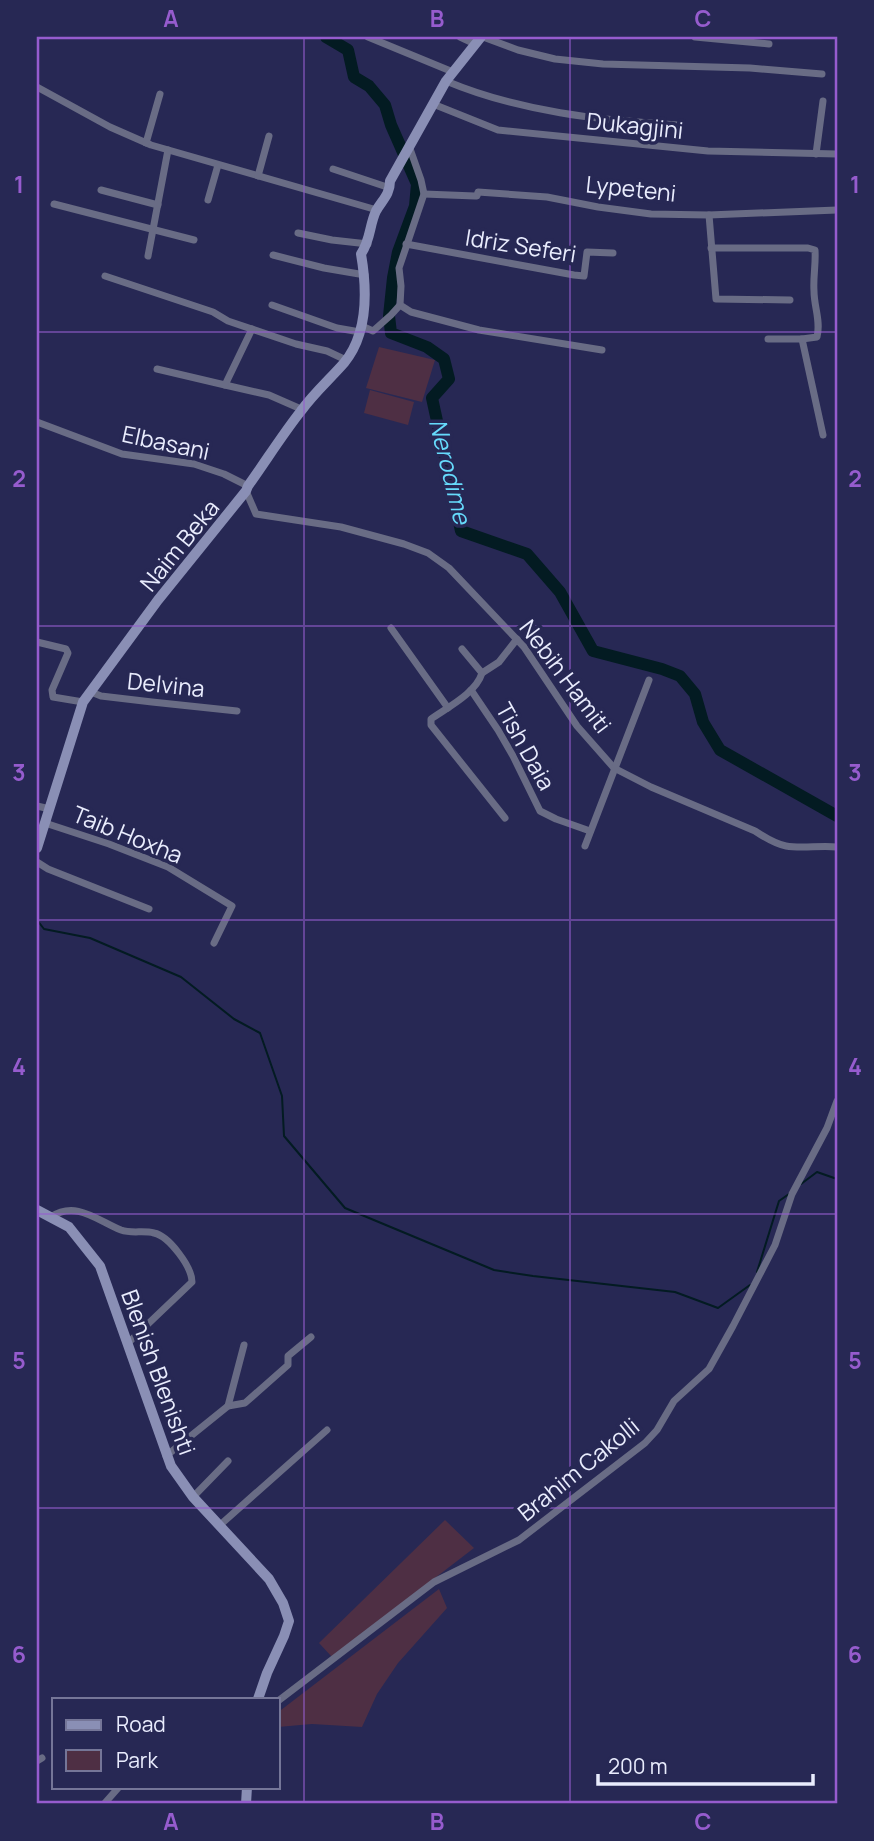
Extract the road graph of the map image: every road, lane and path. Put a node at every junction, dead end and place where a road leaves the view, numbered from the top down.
1 (368, 37) edge
2 (460, 37) edge
3 (695, 37) edge
4 (479, 39) edge
5 (769, 44) dead end
6 (822, 74) dead end
7 (450, 76) junction
8 (37, 87) edge
9 (160, 94) dead end
10 (823, 101) dead end
11 (433, 104) junction
12 (678, 125) dead end
13 (269, 136) dead end
14 (146, 143) junction
15 (409, 146) junction
16 (167, 150) junction
17 (816, 154) junction
18 (837, 154) edge
19 (218, 165) junction
20 (333, 169) dead end
21 (258, 176) junction
22 (390, 188) junction
23 (100, 190) dead end
24 (425, 194) junction
25 (208, 200) dead end
26 (54, 204) dead end
27 (158, 205) junction
28 (377, 210) junction
29 (837, 210) edge
30 (709, 215) junction
31 (153, 230) junction
32 (298, 233) dead end
33 (194, 240) dead end
34 (368, 244) junction
35 (406, 244) junction
36 (711, 248) junction
37 (613, 253) dead end
38 (274, 255) dead end
39 (148, 256) dead end
40 (105, 275) dead end
41 (365, 275) junction
42 (790, 300) dead end
43 (400, 304) junction
44 (272, 305) dead end
45 (252, 329) junction
46 (360, 332) junction
47 (768, 339) dead end
48 (802, 339) junction
49 (602, 350) dead end
50 (346, 360) junction
51 (157, 369) dead end
52 (225, 385) junction
53 (301, 409) junction
54 (37, 422) edge
55 (823, 435) dead end
56 (247, 489) junction
57 (391, 628) dead end
58 (517, 639) junction
59 (37, 642) edge
60 (462, 649) dead end
61 (482, 673) junction
62 (649, 680) dead end
63 (471, 690) junction
64 (91, 692) junction
65 (83, 702) junction
66 (448, 708) junction
67 (237, 711) dead end
68 (614, 768) junction
69 (37, 806) edge
70 (50, 809) junction
71 (505, 818) dead end
72 (45, 823) junction
73 (590, 831) junction
74 (585, 846) dead end
75 (837, 847) edge
76 (37, 848) edge
77 (37, 862) edge
78 (149, 909) dead end
79 (214, 943) dead end
80 (837, 1101) edge
81 (37, 1210) edge
82 (51, 1217) junction
83 (311, 1337) dead end
84 (128, 1343) junction
85 (244, 1345) dead end
86 (228, 1406) junction
87 (327, 1430) dead end
88 (166, 1456) junction
89 (229, 1461) dead end
90 (193, 1497) junction
91 (220, 1525) junction
92 (258, 1698) edge
93 (280, 1699) edge
94 (117, 1788) edge
95 (104, 1804) edge

1 - 7 street
2 - 4 street
3 - 5 street
4 - 6 street
4 - 7 street, Naim Beka
7 - 11 street, Naim Beka
7 - 12 street
8 - 14 street
9 - 14 street
10 - 17 street
11 - 15 street, Naim Beka
11 - 17 street, Dukagjini
13 - 21 street
14 - 16 street
15 - 22 street, Naim Beka
15 - 24 street
16 - 19 street
16 - 27 street
17 - 18 street, Dukagjini
19 - 21 street
19 - 25 street
20 - 22 street
21 - 28 street
22 - 28 street, Naim Beka
23 - 27 street
24 - 30 street, Lypeteni
24 - 35 street
26 - 31 street
27 - 31 street
28 - 34 street, Naim Beka
29 - 30 street, Lypeteni
30 - 36 street
31 - 33 street
31 - 39 street
32 - 34 street
34 - 41 street, Naim Beka
35 - 37 street, Idriz Seferi
35 - 43 street
36 - 42 street
36 - 48 street
38 - 41 street
40 - 45 street
41 - 46 street, Naim Beka
43 - 46 street
43 - 49 street
44 - 46 street
45 - 50 street
45 - 52 street
46 - 50 street, Naim Beka
47 - 48 street
48 - 55 street
50 - 53 street, Naim Beka
51 - 52 street
52 - 53 street
53 - 56 street, Naim Beka
54 - 56 street, Elbasani
56 - 58 street, Nebih Hamiti
56 - 64 street, Naim Beka
57 - 66 street
58 - 61 street
58 - 68 street, Nebih Hamiti
59 - 65 street
60 - 61 street
61 - 63 street
62 - 68 street
63 - 66 street
63 - 73 street, Tish Daia
64 - 65 street, Naim Beka
64 - 67 street, Delvina
65 - 70 street, Naim Beka
66 - 71 street
68 - 73 street
68 - 75 street, Nebih Hamiti
69 - 70 street
70 - 72 street, Naim Beka
72 - 76 street, Naim Beka
72 - 79 street, Taib Hoxha
73 - 74 street
77 - 78 street
80 - 93 street, Brahim Cakolli
81 - 82 street, Blenish Blenishti
82 - 84 street, Blenish Blenishti
82 - 84 street
83 - 86 street
84 - 88 street, Blenish Blenishti
85 - 86 street
86 - 88 street
87 - 91 street
88 - 90 street, Blenish Blenishti
89 - 90 street
90 - 91 street, Blenish Blenishti
91 - 92 street, Blenish Blenishti
94 - 95 street

